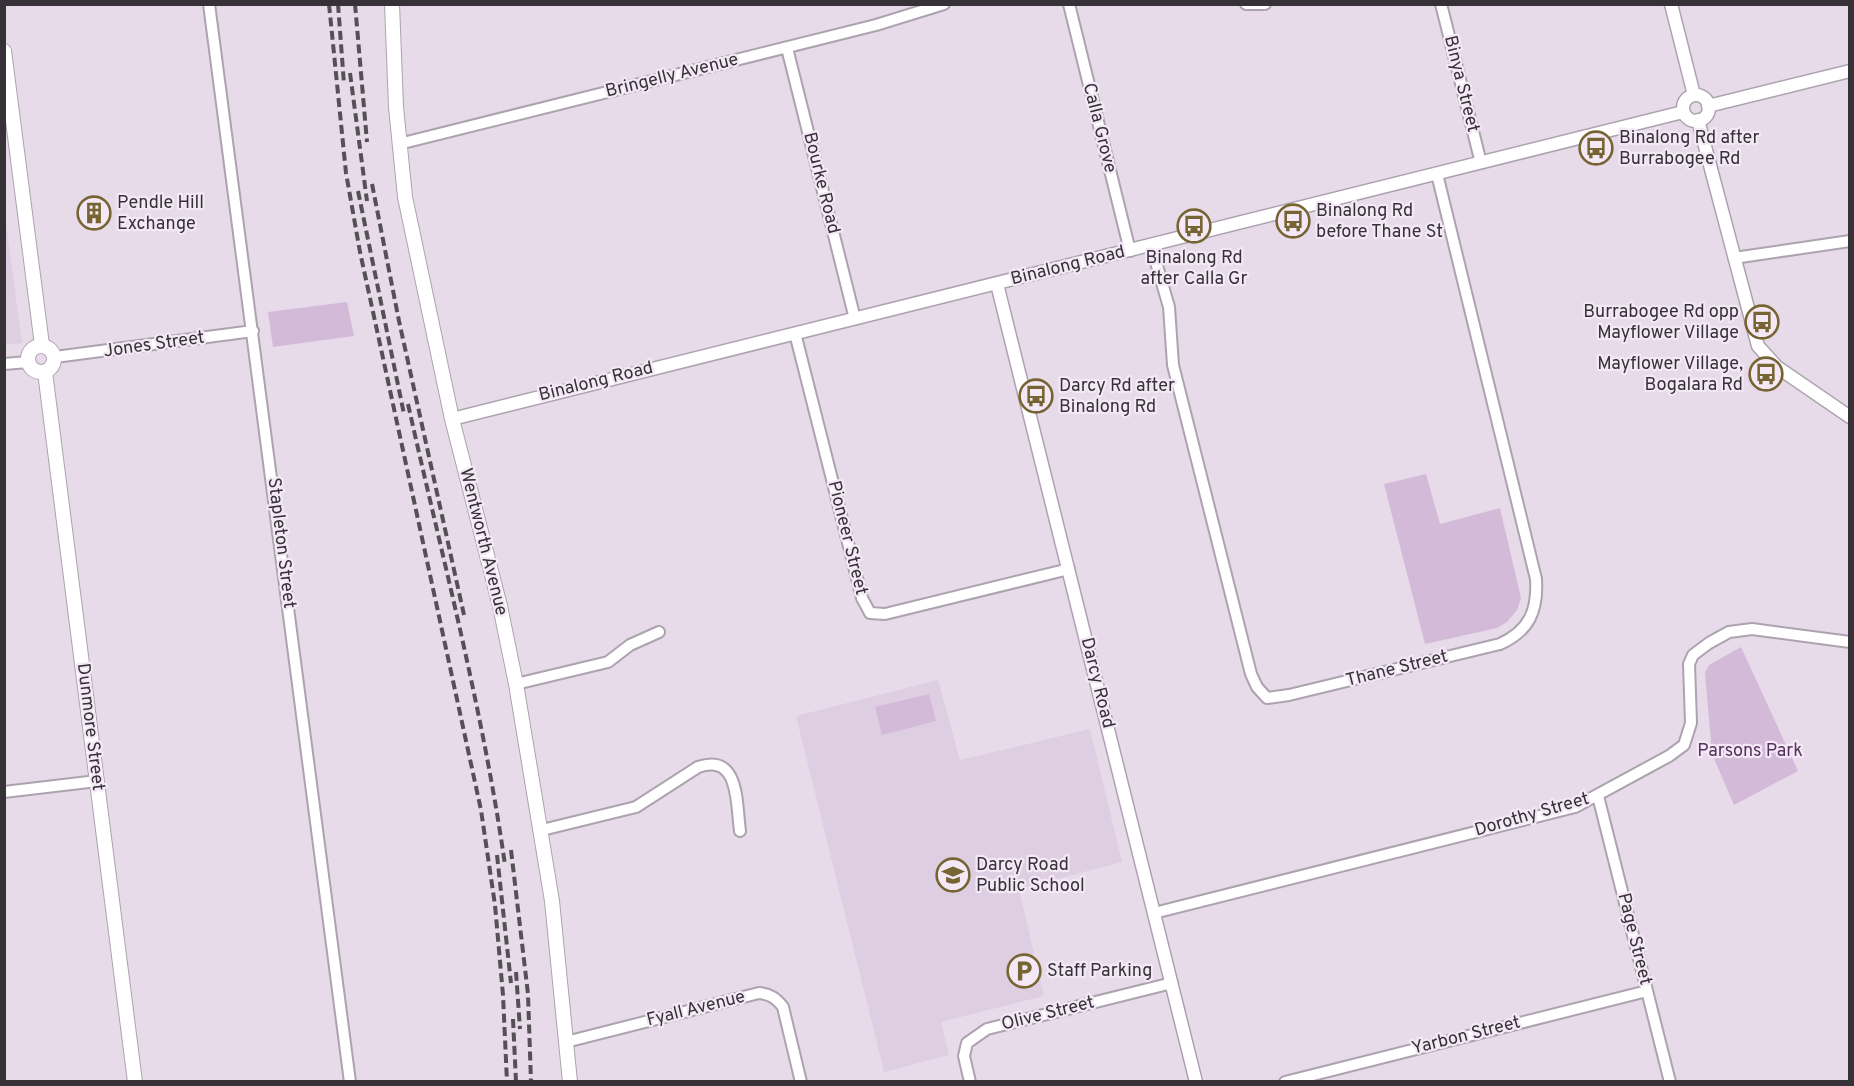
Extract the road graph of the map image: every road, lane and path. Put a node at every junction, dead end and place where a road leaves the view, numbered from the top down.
1 (209, 4) edge
2 (392, 4) edge
3 (944, 4) edge
4 (1069, 4) edge
5 (1246, 4) edge
6 (1265, 4) edge
7 (1441, 4) edge
8 (1671, 4) edge
9 (787, 48) junction
10 (4, 51) edge
11 (1850, 71) edge
12 (1694, 95) junction
13 (1708, 106) junction
14 (1683, 112) junction
15 (1698, 120) junction
16 (399, 144) junction
17 (1481, 163) junction
18 (1437, 174) junction
19 (1850, 241) edge
20 (1151, 246) junction
21 (1130, 251) junction
22 (1734, 258) junction
23 (998, 284) junction
24 (855, 319) junction
25 (253, 331) junction
26 (795, 333) junction
27 (42, 345) junction
28 (55, 357) junction
29 (28, 362) junction
30 (4, 364) edge
31 (45, 372) junction
32 (1850, 417) edge
33 (452, 419) junction
34 (1069, 569) junction
35 (659, 632) dead end
36 (1850, 642) edge
37 (516, 684) junction
38 (97, 781) junction
39 (4, 792) edge
40 (1598, 796) junction
41 (542, 830) junction
42 (740, 831) dead end
43 (1154, 913) junction
44 (1172, 983) junction
45 (1647, 991) junction
46 (566, 1042) junction
47 (135, 1082) edge
48 (350, 1082) edge
49 (570, 1082) edge
50 (801, 1082) edge
51 (970, 1082) edge
52 (1197, 1082) edge
53 (1285, 1082) edge
54 (1670, 1082) edge

1 - 25 street, Stapleton Street
2 - 16 main road, Wentworth Avenue
3 - 9 street, Bringelly Avenue
4 - 21 street, Calla Grove
5 - 6 street
7 - 17 street, Binya Street
8 - 12 street
9 - 16 street, Bringelly Avenue
9 - 24 street, Bourke Road
10 - 27 main road
11 - 13 street
12 - 13 street
12 - 14 street
13 - 15 street
14 - 15 street
14 - 17 street, Binalong Road
15 - 22 street
16 - 33 main road, Wentworth Avenue
17 - 18 street, Binalong Road
18 - 20 street, Binalong Road
18 - 20 street, Thane Street
19 - 22 street
20 - 21 street, Binalong Road
21 - 23 street, Binalong Road
22 - 32 street
23 - 24 street, Binalong Road
23 - 34 street, Darcy Road
24 - 26 street, Binalong Road
25 - 28 street, Jones Street
25 - 48 street, Stapleton Street
26 - 33 street, Binalong Road
26 - 34 street, Pioneer Street
27 - 28 main road
27 - 29 main road
28 - 31 main road
29 - 30 street
29 - 31 main road
31 - 38 main road, Dunmore Street
33 - 37 main road, Wentworth Avenue
34 - 43 street, Darcy Road
35 - 37 street
36 - 40 street, Dorothy Street
37 - 41 main road, Wentworth Avenue
38 - 39 street
38 - 47 main road, Dunmore Street
40 - 43 street, Dorothy Street
40 - 45 street, Page Street
41 - 42 street
41 - 46 main road, Wentworth Avenue
43 - 44 street, Darcy Road
44 - 51 street, Olive Street
44 - 52 street, Darcy Road
45 - 53 street, Yarbon Street
45 - 54 street, Page Street
46 - 49 main road, Wentworth Avenue
46 - 50 street, Fyall Avenue

